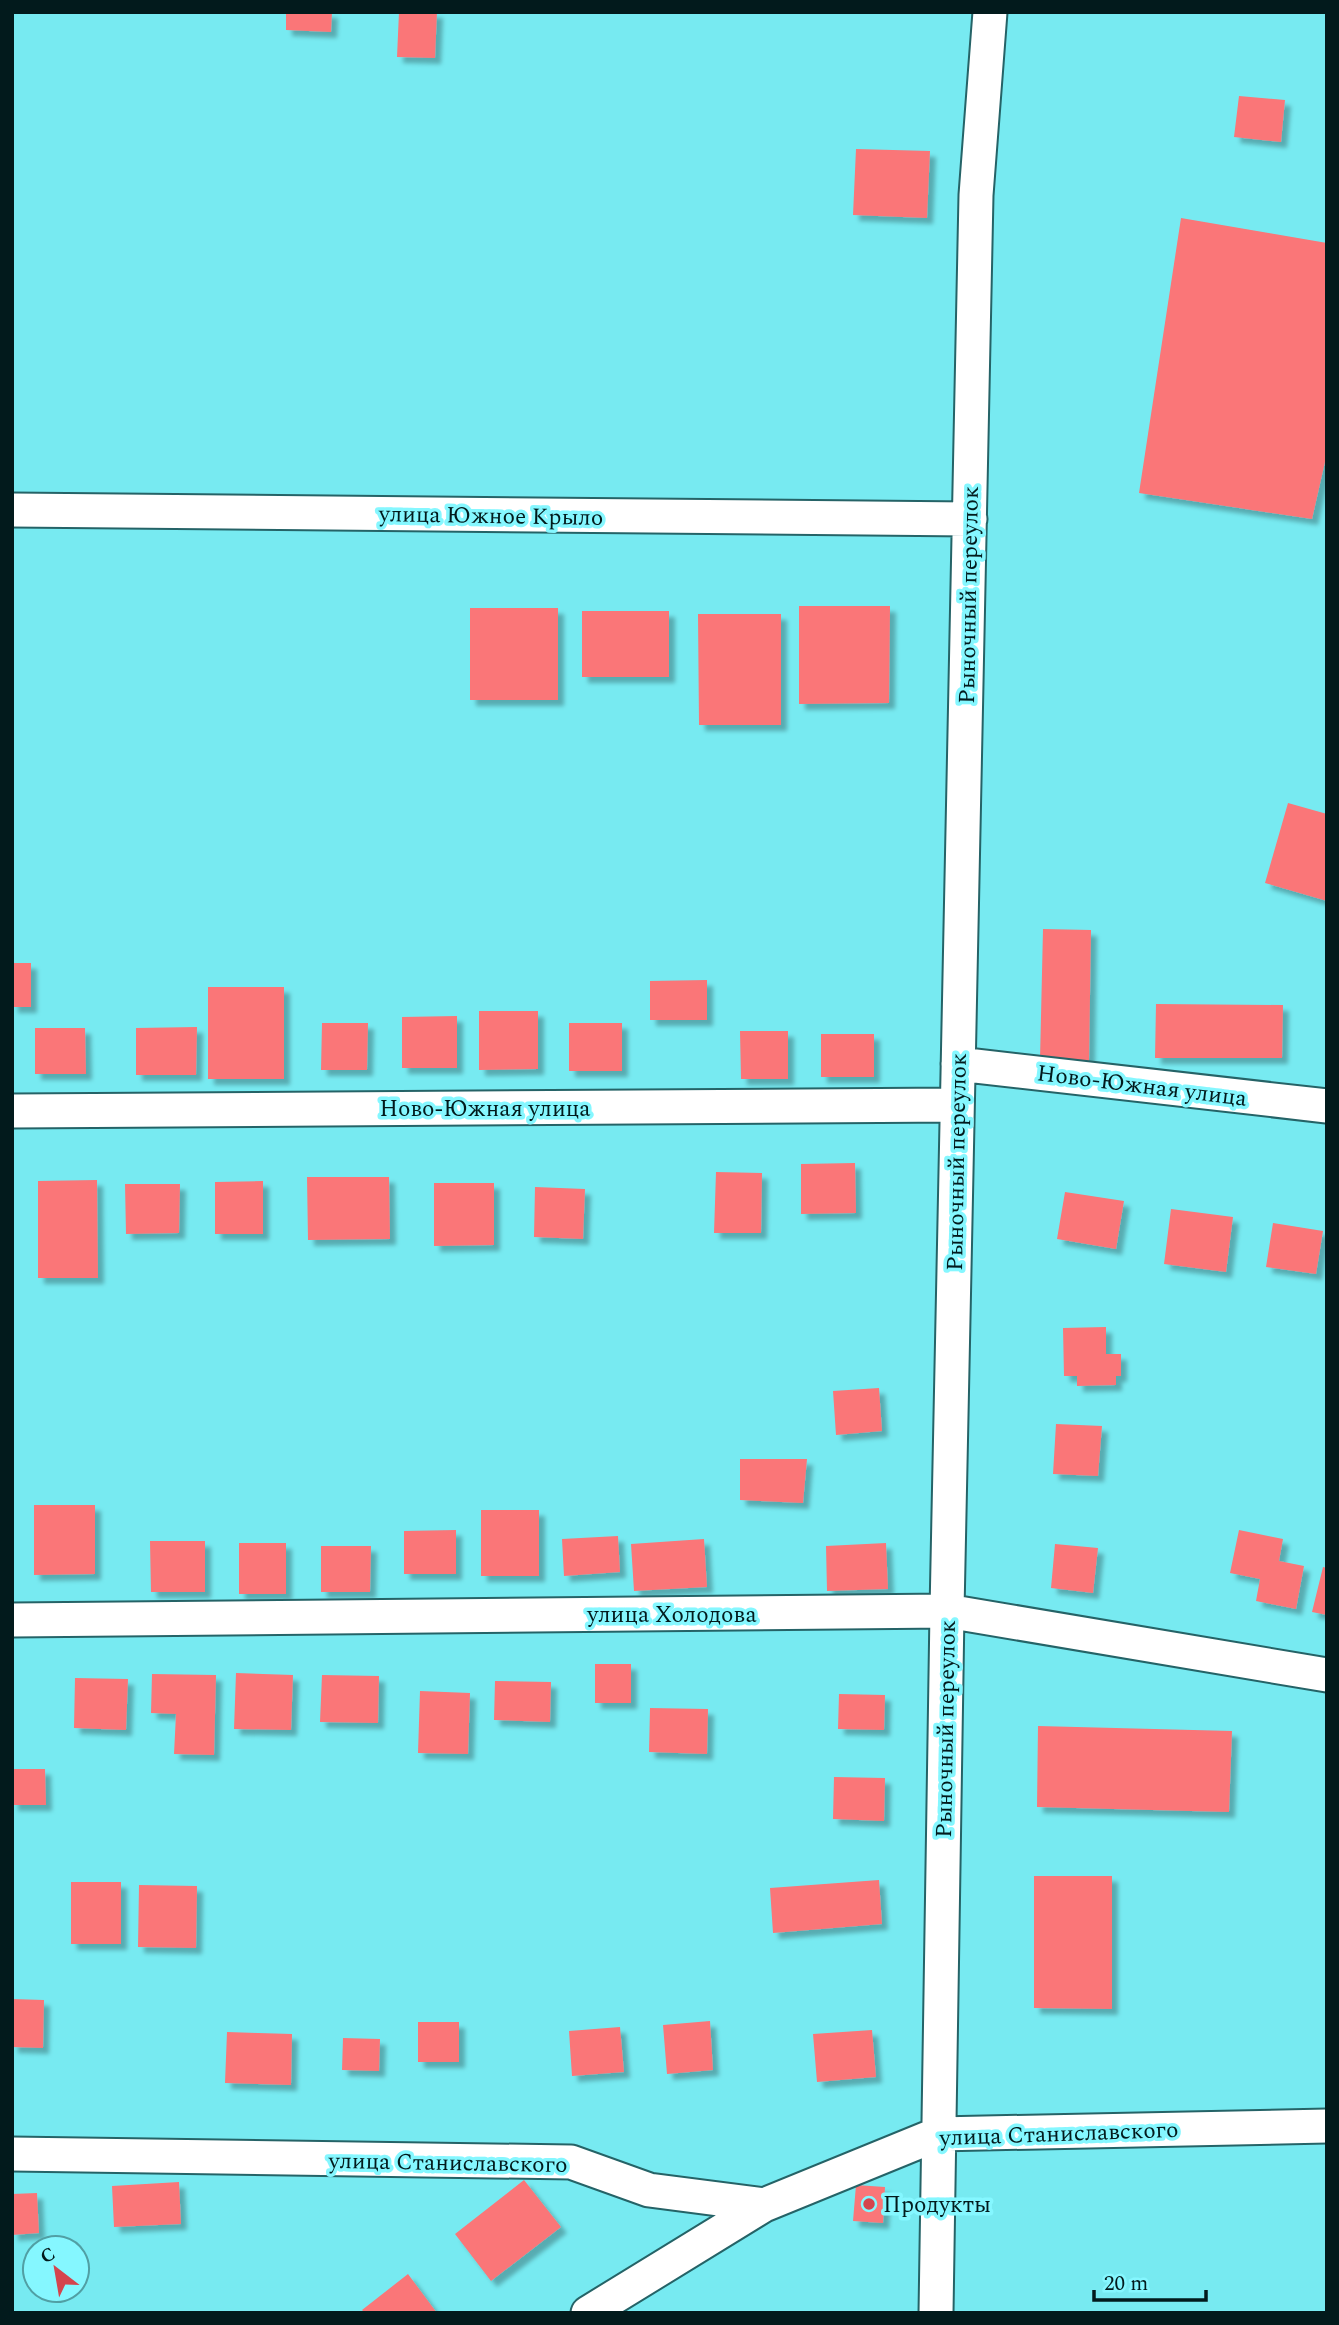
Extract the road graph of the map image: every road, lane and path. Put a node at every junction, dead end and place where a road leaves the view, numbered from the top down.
1 (990, 12) edge
2 (12, 510) edge
3 (970, 519) junction
4 (958, 1063) junction
5 (957, 1105) junction
6 (1327, 1106) edge
7 (12, 1111) edge
8 (947, 1611) junction
9 (12, 1620) edge
10 (1327, 1675) edge
11 (1327, 2126) edge
12 (938, 2134) junction
13 (12, 2154) edge
14 (764, 2205) junction
15 (588, 2313) edge
16 (936, 2313) edge

1 - 3 street, Рыночный переулок
2 - 3 street, улица Южное Крыло
3 - 4 street, Рыночный переулок
4 - 5 street, Рыночный переулок
4 - 6 street, Ново-Южная улица
5 - 7 street, Ново-Южная улица
5 - 8 street, Рыночный переулок
8 - 9 street, улица Холодова
8 - 10 street, улица Холодова
8 - 12 street, Рыночный переулок
11 - 12 street, улица Станиславского
12 - 14 street, улица Станиславского
12 - 16 street, Рыночный переулок
13 - 14 street, улица Станиславского
14 - 15 street

